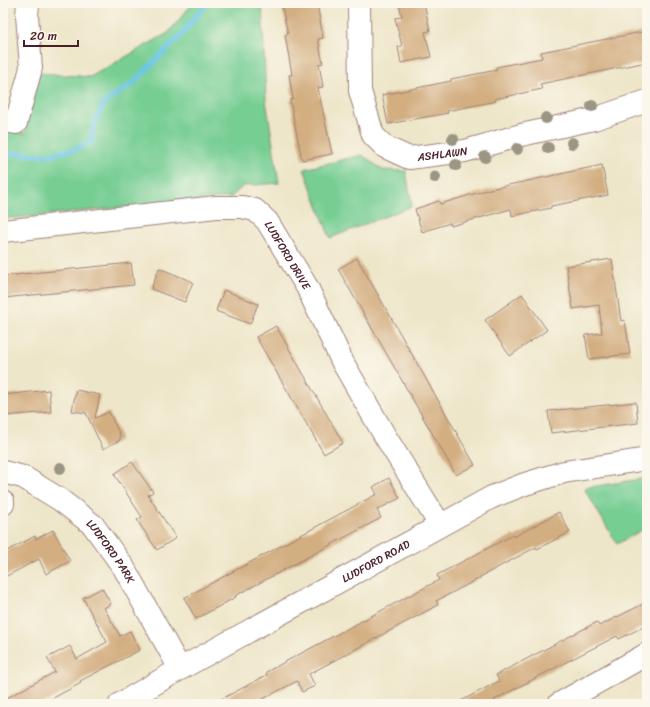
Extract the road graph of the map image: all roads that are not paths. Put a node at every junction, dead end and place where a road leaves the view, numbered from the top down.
1 (28, 3) edge
2 (360, 3) edge
3 (647, 101) edge
4 (3, 121) edge
5 (3, 231) edge
6 (647, 459) edge
7 (3, 472) edge
8 (440, 525) junction
9 (647, 654) edge
10 (180, 669) junction
11 (120, 704) edge
12 (559, 704) edge

1 - 4 street
2 - 3 street, ASHLAWN
5 - 8 street, LUDFORD DRIVE
6 - 8 street, LUDFORD ROAD
7 - 10 street, LUDFORD PARK
8 - 10 street, LUDFORD ROAD
9 - 12 street
10 - 11 street, LUDFORD ROAD

